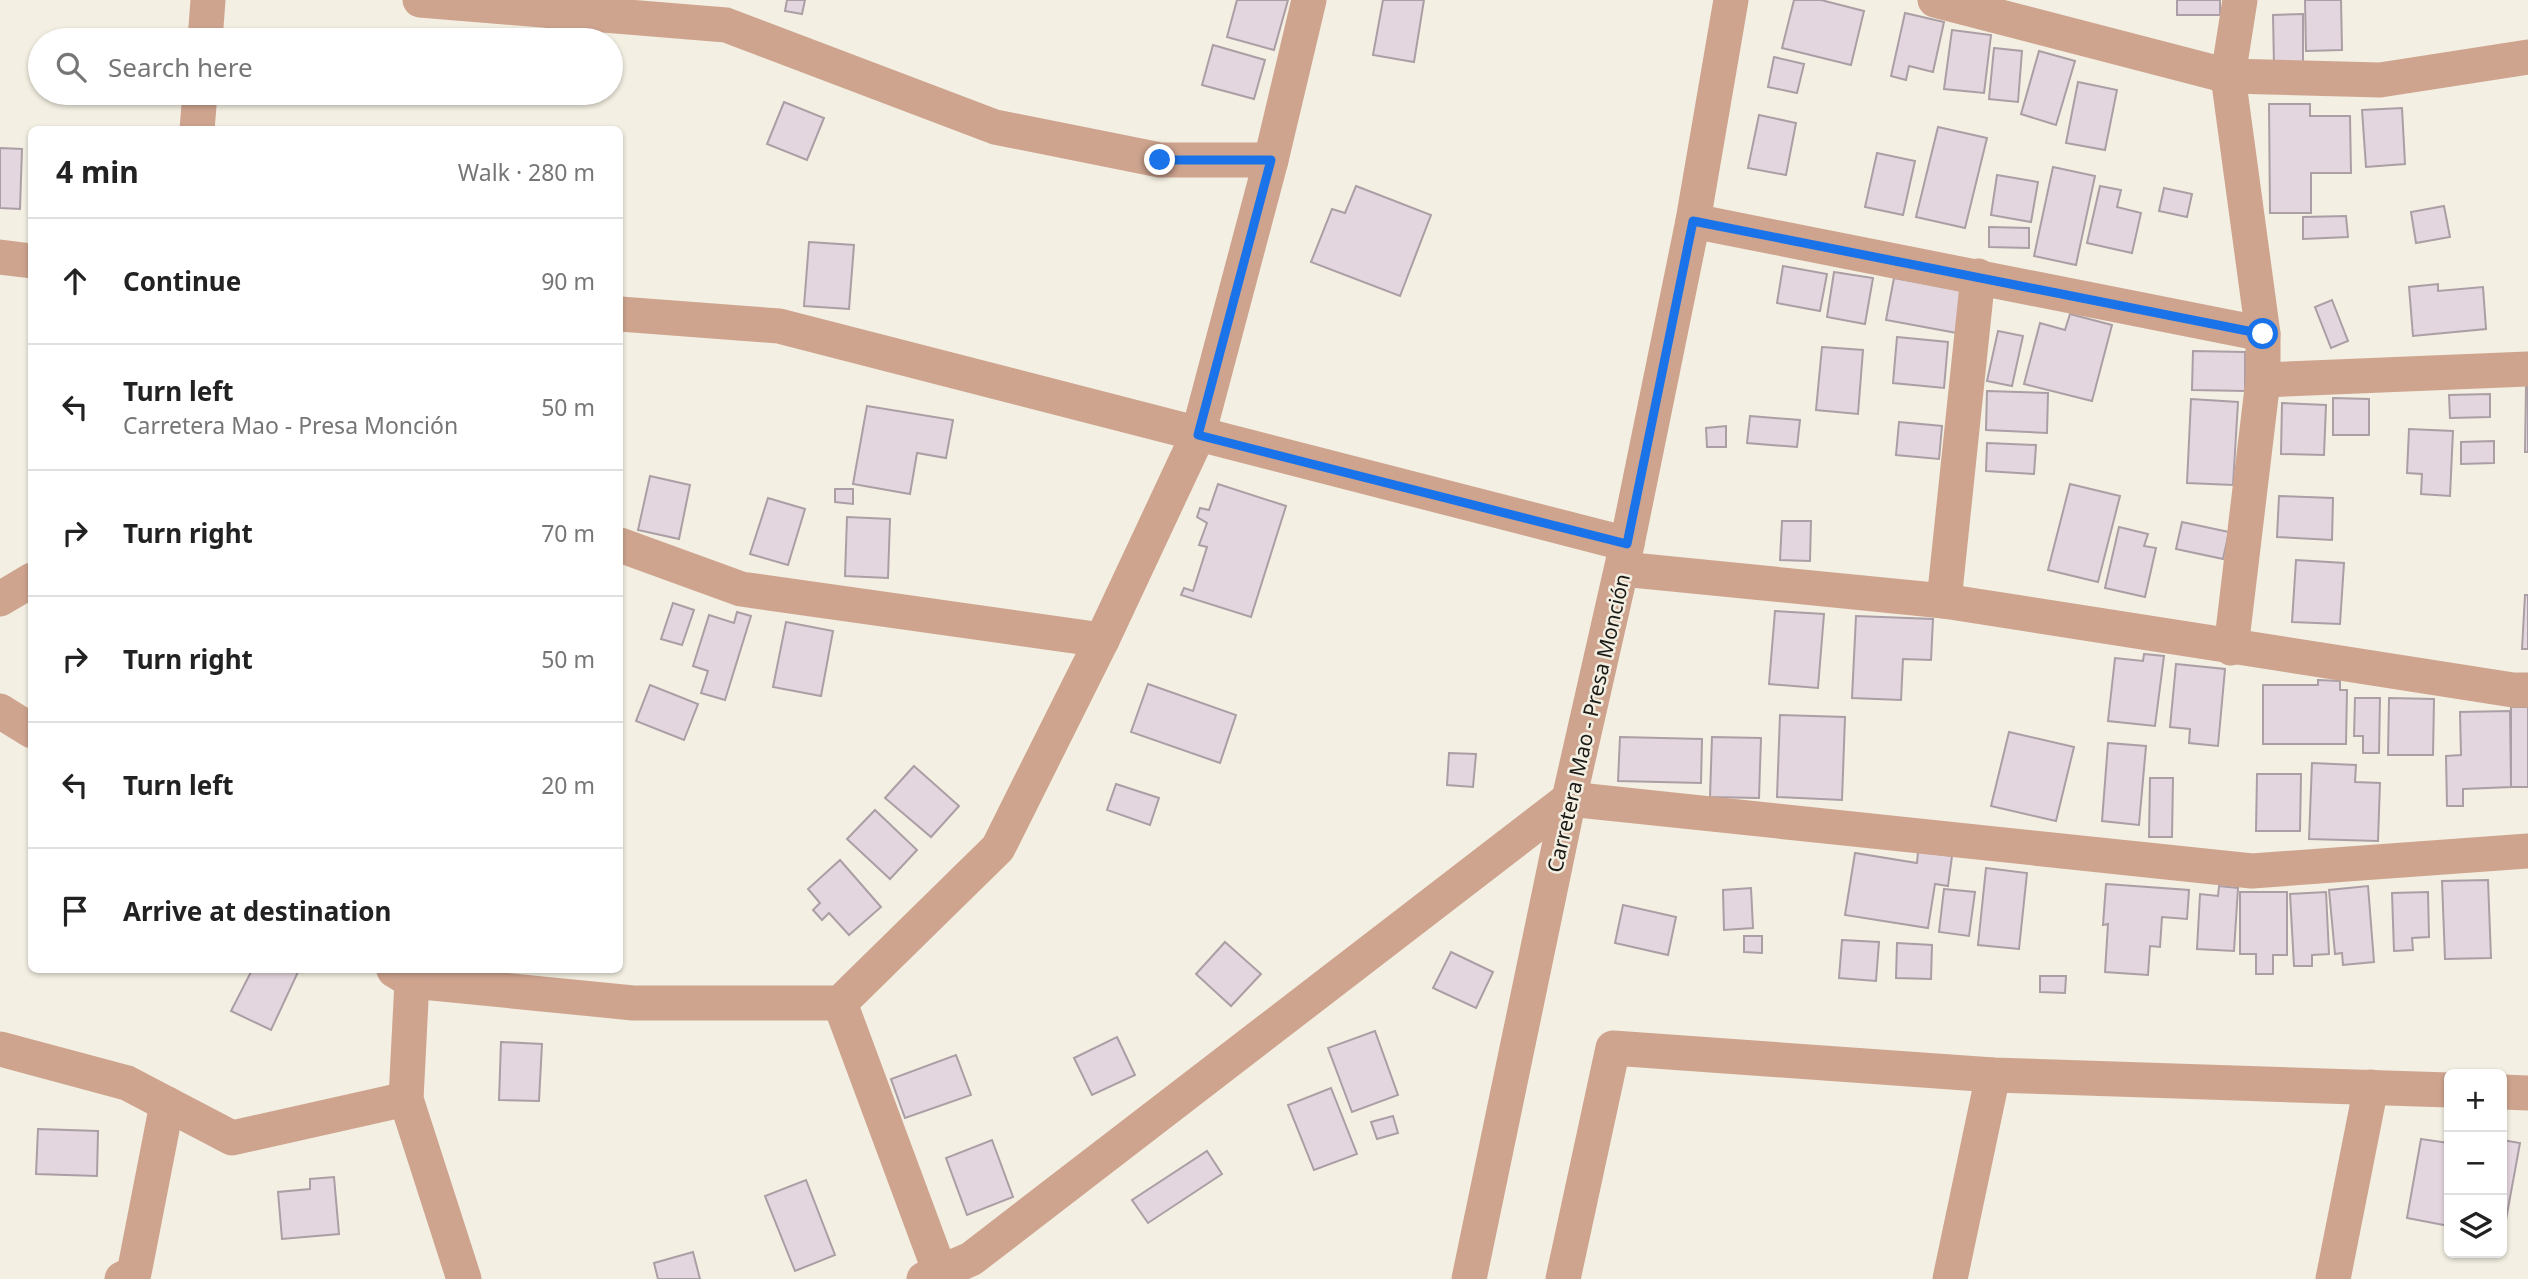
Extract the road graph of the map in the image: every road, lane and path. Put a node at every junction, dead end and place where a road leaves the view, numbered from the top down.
1 (208, 0) edge
2 (420, 0) edge
3 (1309, 0) edge
4 (1731, 0) edge
5 (1936, 0) edge
6 (2240, 0) edge
7 (206, 28) edge
8 (2528, 57) edge
9 (2228, 76) junction
10 (199, 105) edge
11 (197, 126) edge
12 (1271, 160) junction
13 (1693, 221) junction
14 (0, 257) edge
15 (28, 260) edge
16 (1978, 276) junction
17 (623, 314) edge
18 (2263, 334) junction
19 (2528, 369) edge
20 (2263, 380) junction
21 (1198, 435) junction
22 (623, 546) edge
23 (1625, 557) junction
24 (28, 582) edge
25 (0, 599) edge
26 (1944, 601) junction
27 (1102, 640) junction
28 (2231, 648) junction
29 (2528, 690) edge
30 (0, 711) edge
31 (28, 729) edge
32 (1569, 799) junction
33 (2528, 851) edge
34 (403, 975) edge
35 (840, 1003) junction
36 (0, 1049) edge
37 (1993, 1076) junction
38 (2371, 1087) junction
39 (2444, 1090) edge
40 (2507, 1092) edge
41 (2528, 1093) edge
42 (406, 1098) junction
43 (167, 1104) junction
44 (935, 1277) edge
45 (122, 1279) edge
46 (464, 1279) edge
47 (1469, 1279) edge
48 (1563, 1279) edge
49 (1951, 1279) edge
50 (2333, 1279) edge

1 - 7 street
2 - 12 street
3 - 12 street
4 - 13 street, Carretera Mao - Presa Monción
5 - 9 street
6 - 9 street
8 - 9 street
9 - 18 street
10 - 11 street
12 - 21 street
13 - 16 street
13 - 23 street, Carretera Mao - Presa Monción
14 - 15 street
16 - 18 street
16 - 26 street
17 - 21 street
18 - 20 street
19 - 20 street
20 - 28 street
21 - 23 street
21 - 27 street
22 - 27 street
23 - 26 street
23 - 32 street, Carretera Mao - Presa Monción
24 - 25 street
26 - 28 street
27 - 35 street
28 - 29 street
30 - 31 street
32 - 33 street
32 - 44 street
32 - 47 street, Carretera Mao - Presa Monción
34 - 35 street
34 - 42 street
35 - 44 street
36 - 43 street
37 - 38 street
37 - 48 street
37 - 49 street
38 - 39 street
38 - 50 street
40 - 41 street
42 - 43 street
42 - 46 street
43 - 45 street

